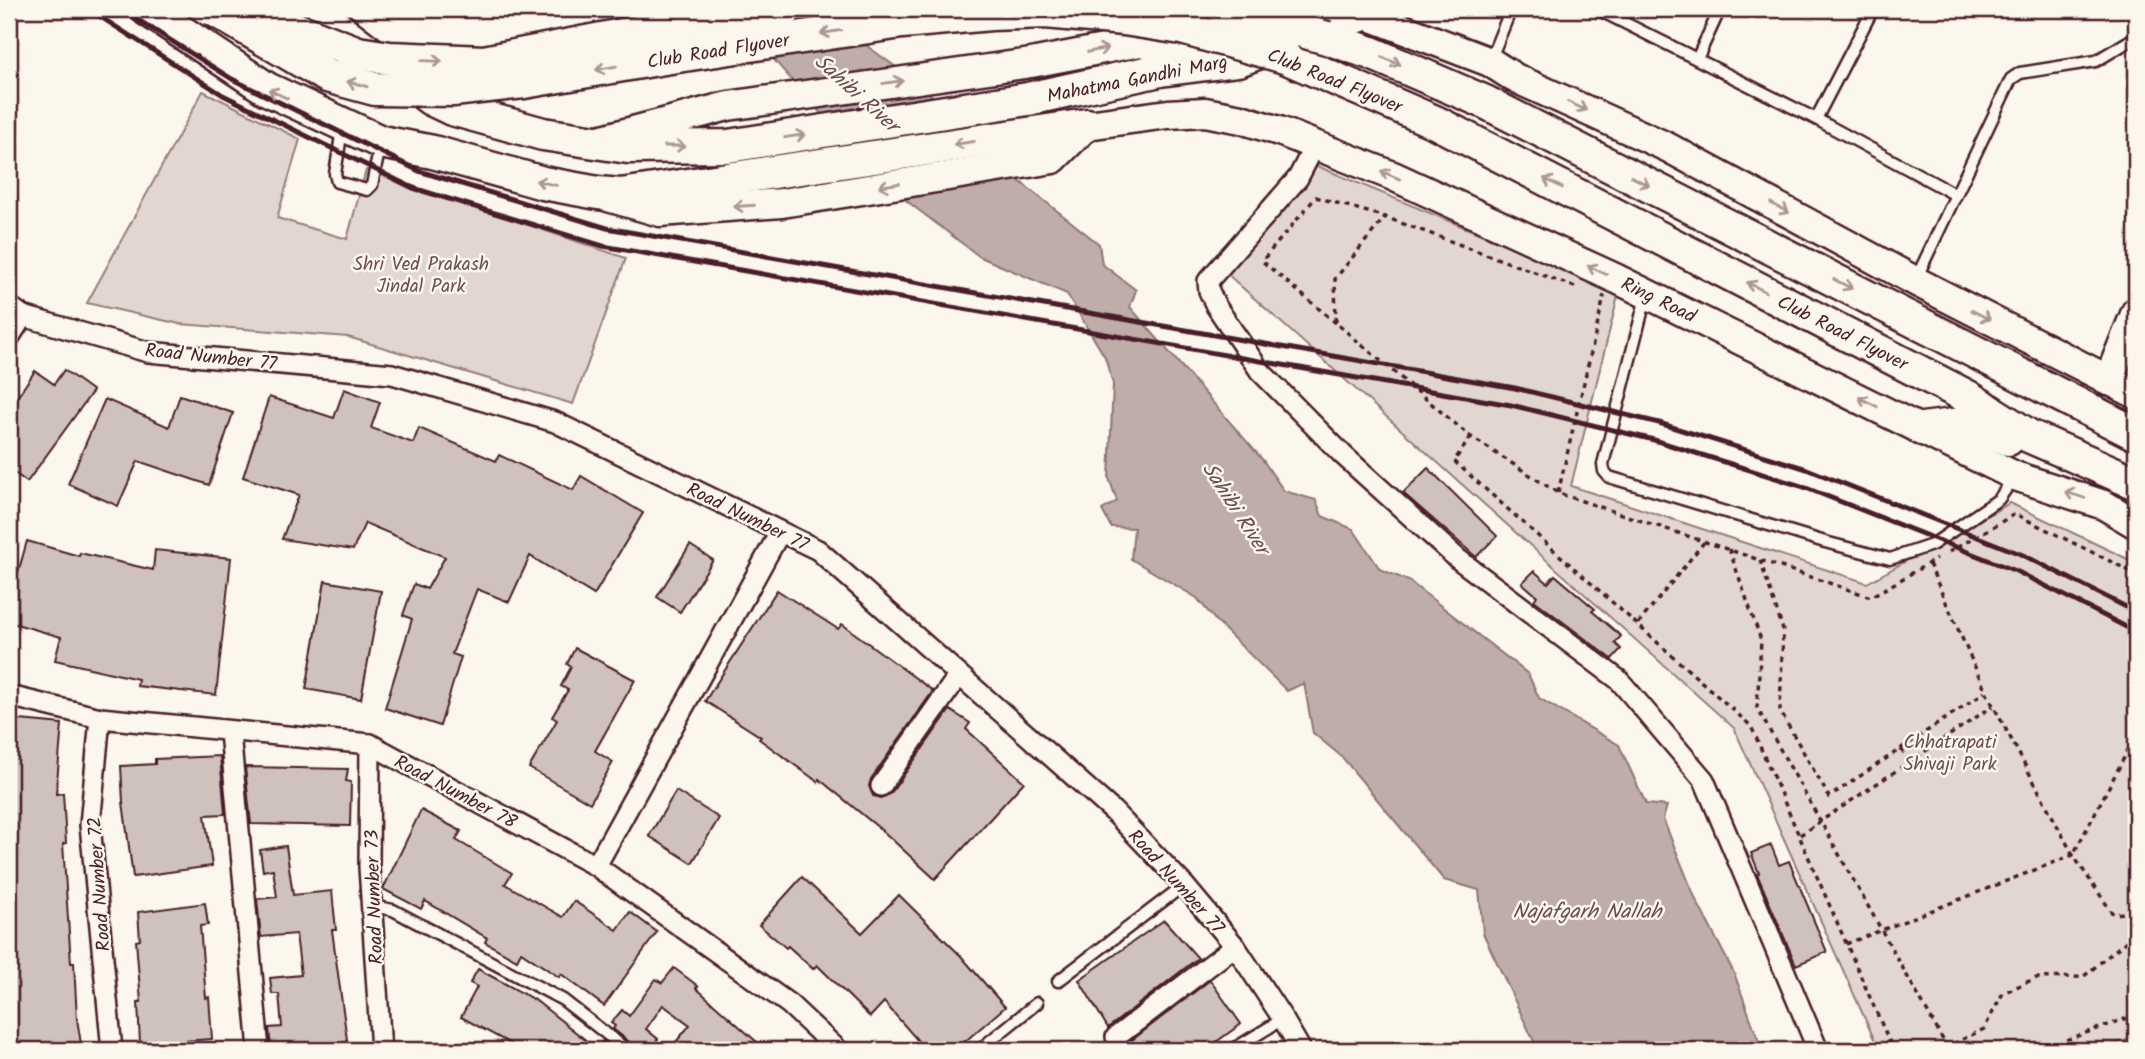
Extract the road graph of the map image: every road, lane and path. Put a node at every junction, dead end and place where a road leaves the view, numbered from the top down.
1 (147, 9) edge
2 (213, 9) edge
3 (251, 9) edge
4 (313, 9) edge
5 (786, 9) edge
6 (1223, 9) edge
7 (1511, 9) edge
8 (1597, 9) edge
9 (1720, 9) edge
10 (1873, 9) edge
11 (1364, 11) edge
12 (2136, 37) edge
13 (1697, 59) junction
14 (1238, 60) junction
15 (1490, 62) junction
16 (1168, 114) joint
17 (1816, 119) junction
18 (342, 124) junction
19 (1087, 125) junction
20 (381, 142) junction
21 (592, 142) junction
22 (1315, 145) junction
23 (598, 193) junction
24 (1956, 195) junction
25 (1385, 217) junction
26 (1916, 281) junction
27 (1578, 288) dead end
28 (1591, 292) dead end
29 (1647, 293) junction
30 (16, 311) edge
31 (2136, 312) edge
32 (1336, 323) junction
33 (9, 338) edge
34 (2136, 357) edge
35 (2117, 400) edge
36 (1922, 429) junction
37 (2136, 434) edge
38 (1471, 437) junction
39 (2098, 466) junction
40 (2015, 476) junction
41 (2133, 481) edge
42 (2136, 523) edge
43 (780, 532) junction
44 (1705, 541) dead end
45 (1729, 549) dead end
46 (1760, 560) dead end
47 (1928, 564) dead end
48 (1638, 625) junction
49 (959, 675) junction
50 (1986, 692) junction
51 (9, 696) edge
52 (1993, 706) junction
53 (100, 719) junction
54 (230, 732) junction
55 (2136, 735) edge
56 (370, 744) junction
57 (1901, 749) junction
58 (1909, 762) junction
59 (881, 786) dead end
60 (1821, 821) junction
61 (1799, 836) junction
62 (2073, 855) junction
63 (596, 866) junction
64 (1184, 885) junction
65 (372, 906) junction
66 (2136, 912) edge
67 (1882, 931) junction
68 (2136, 933) edge
69 (1846, 944) junction
70 (1236, 946) junction
71 (1058, 981) dead end
72 (1037, 1003) dead end
73 (2136, 1015) edge
74 (1283, 1019) junction
75 (1116, 1037) dead end
76 (382, 1049) edge
77 (112, 1050) edge
78 (259, 1050) edge
79 (627, 1050) edge
80 (838, 1050) edge
81 (979, 1050) edge
82 (1232, 1050) edge
83 (1301, 1050) edge
84 (1818, 1050) edge
85 (1893, 1050) edge
86 (2038, 1050) edge

18 -> 1 main road
39 -> 2 main road, Club Road Flyover, bridge
3 -> 5 main road, Club Road Flyover, bridge
4 - 21 main road
6 -> 35 main road, Club Road Flyover, bridge
7 - 15 lane
8 - 13 lane
9 - 13 lane
10 - 17 lane
11 - 14 main road, Mahatma Gandhi Marg
11 - 15 main road
12 - 24 lane
13 - 17 lane
21 -> 14 main road, Mahatma Gandhi Marg
21 -> 14 main road
15 -> 26 main road
16 - 19 main road, Mahatma Gandhi Marg
16 - 22 main road, Ring Road
17 - 24 lane
18 - 20 main road
18 - 20 lane
19 -> 23 main road, Mahatma Gandhi Marg
19 -> 23 main road
23 -> 20 main road
29 -> 22 main road, Ring Road
22 - 84 street
24 - 26 lane
25 - 27 path
25 - 32 path
25 - 32 path
26 -> 35 main road
28 - 38 path
36 -> 29 main road, Ring Road
29 - 40 lane
30 - 33 street
30 - 43 street, Road Number 77
31 - 35 main road
32 - 38 path
34 - 35 main road
35 - 37 main road
36 - 39 main road
36 - 40 main road, Ring Road
38 - 48 path
39 - 41 main road, Club Road Flyover
42 -> 40 main road, Ring Road
43 - 49 street, Road Number 77
43 - 63 street
44 - 48 path
45 - 60 path
46 - 57 path
47 - 50 path
48 - 61 path
49 - 59 street
49 - 64 street, Road Number 77
50 - 52 path
50 - 57 path
51 - 53 street, Road Number 78
52 - 58 path
52 - 62 path
53 - 54 street, Road Number 78
53 - 77 street, Road Number 72
54 - 56 street, Road Number 78
54 - 78 street
55 - 62 path
56 - 63 street, Road Number 78
56 - 65 street, Road Number 73
57 - 58 path
58 - 60 path
60 - 61 path
60 - 67 path
61 - 69 path
62 - 66 path
62 - 67 path
63 - 80 street, Road Number 78
64 - 70 street, Road Number 77
64 - 71 lane
65 - 76 street, Road Number 73
65 - 79 lane
67 - 68 path
67 - 69 path
69 - 85 path
70 - 74 street, Road Number 77
70 - 75 street
72 - 81 lane
73 - 86 path
74 - 82 lane
74 - 83 street, Road Number 77

